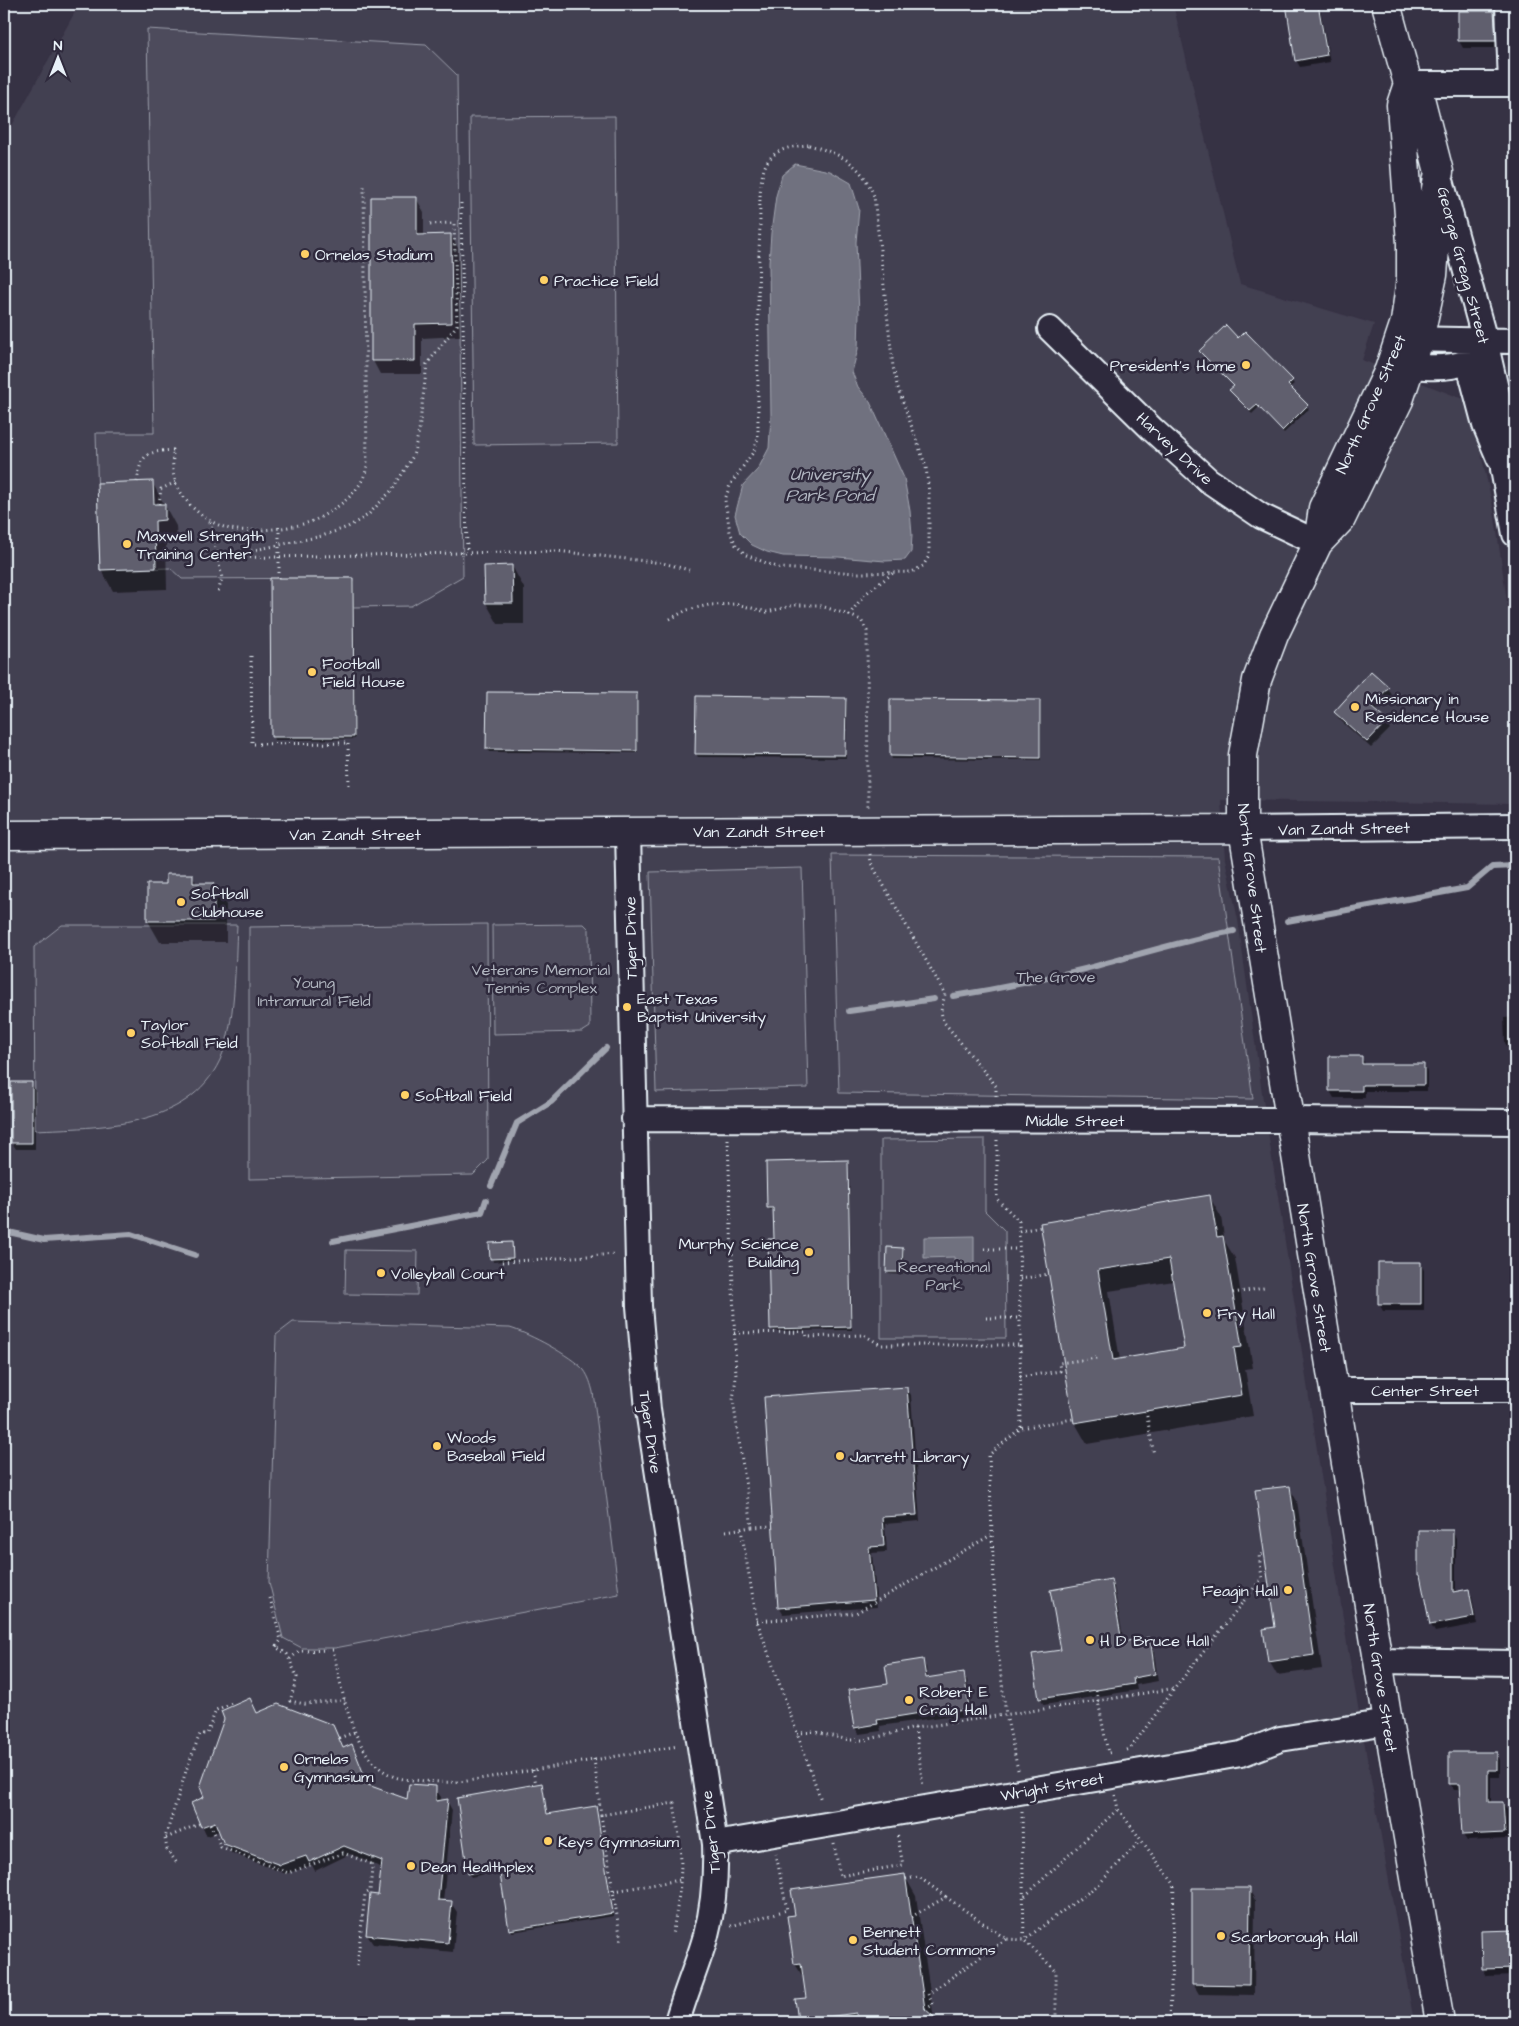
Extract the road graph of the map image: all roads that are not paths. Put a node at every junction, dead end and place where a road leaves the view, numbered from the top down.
1 (1386, 4) edge
2 (1508, 4) edge
3 (1408, 84) junction
4 (1513, 84) edge
5 (1438, 172) junction
6 (1050, 329) dead end
7 (1485, 341) junction
8 (1515, 341) edge
9 (1406, 352) junction
10 (1468, 361) junction
11 (1504, 469) junction
12 (1515, 534) edge
13 (1318, 543) junction
14 (1515, 826) edge
15 (1243, 829) junction
16 (628, 832) junction
17 (4, 836) edge
18 (634, 1119) junction
19 (1290, 1120) junction
20 (1515, 1122) edge
21 (1334, 1390) junction
22 (1515, 1390) edge
23 (1378, 1661) junction
24 (1515, 1663) edge
25 (1388, 1722) junction
26 (715, 1844) junction
27 (677, 2022) edge
28 (1440, 2022) edge

1 - 3 main road, George Gregg Street
2 - 4 street
3 - 4 street
3 - 5 main road, George Gregg Street
3 - 9 main road, North Grove Street
5 - 7 street, George Gregg Street
5 - 9 main road, North Grove Street
6 - 13 street, Harvey Drive
7 - 8 street
7 - 9 street
7 - 10 street
7 - 11 street, George Gregg Street
9 - 10 street
9 - 13 main road, North Grove Street
10 - 11 street
11 - 12 street, George Gregg Street
13 - 15 main road, North Grove Street
14 - 15 street, Van Zandt Street
15 - 16 main road, Van Zandt Street
15 - 19 main road, North Grove Street
16 - 17 main road, Van Zandt Street
16 - 18 street, Tiger Drive
18 - 19 street, Middle Street
18 - 26 street, Tiger Drive
19 - 20 street, Middle Street
19 - 21 main road, North Grove Street
21 - 22 street, Center Street
21 - 23 main road, North Grove Street
23 - 24 street
23 - 25 main road, North Grove Street
25 - 26 street, Wright Street
25 - 28 main road, North Grove Street
26 - 27 street, Tiger Drive

